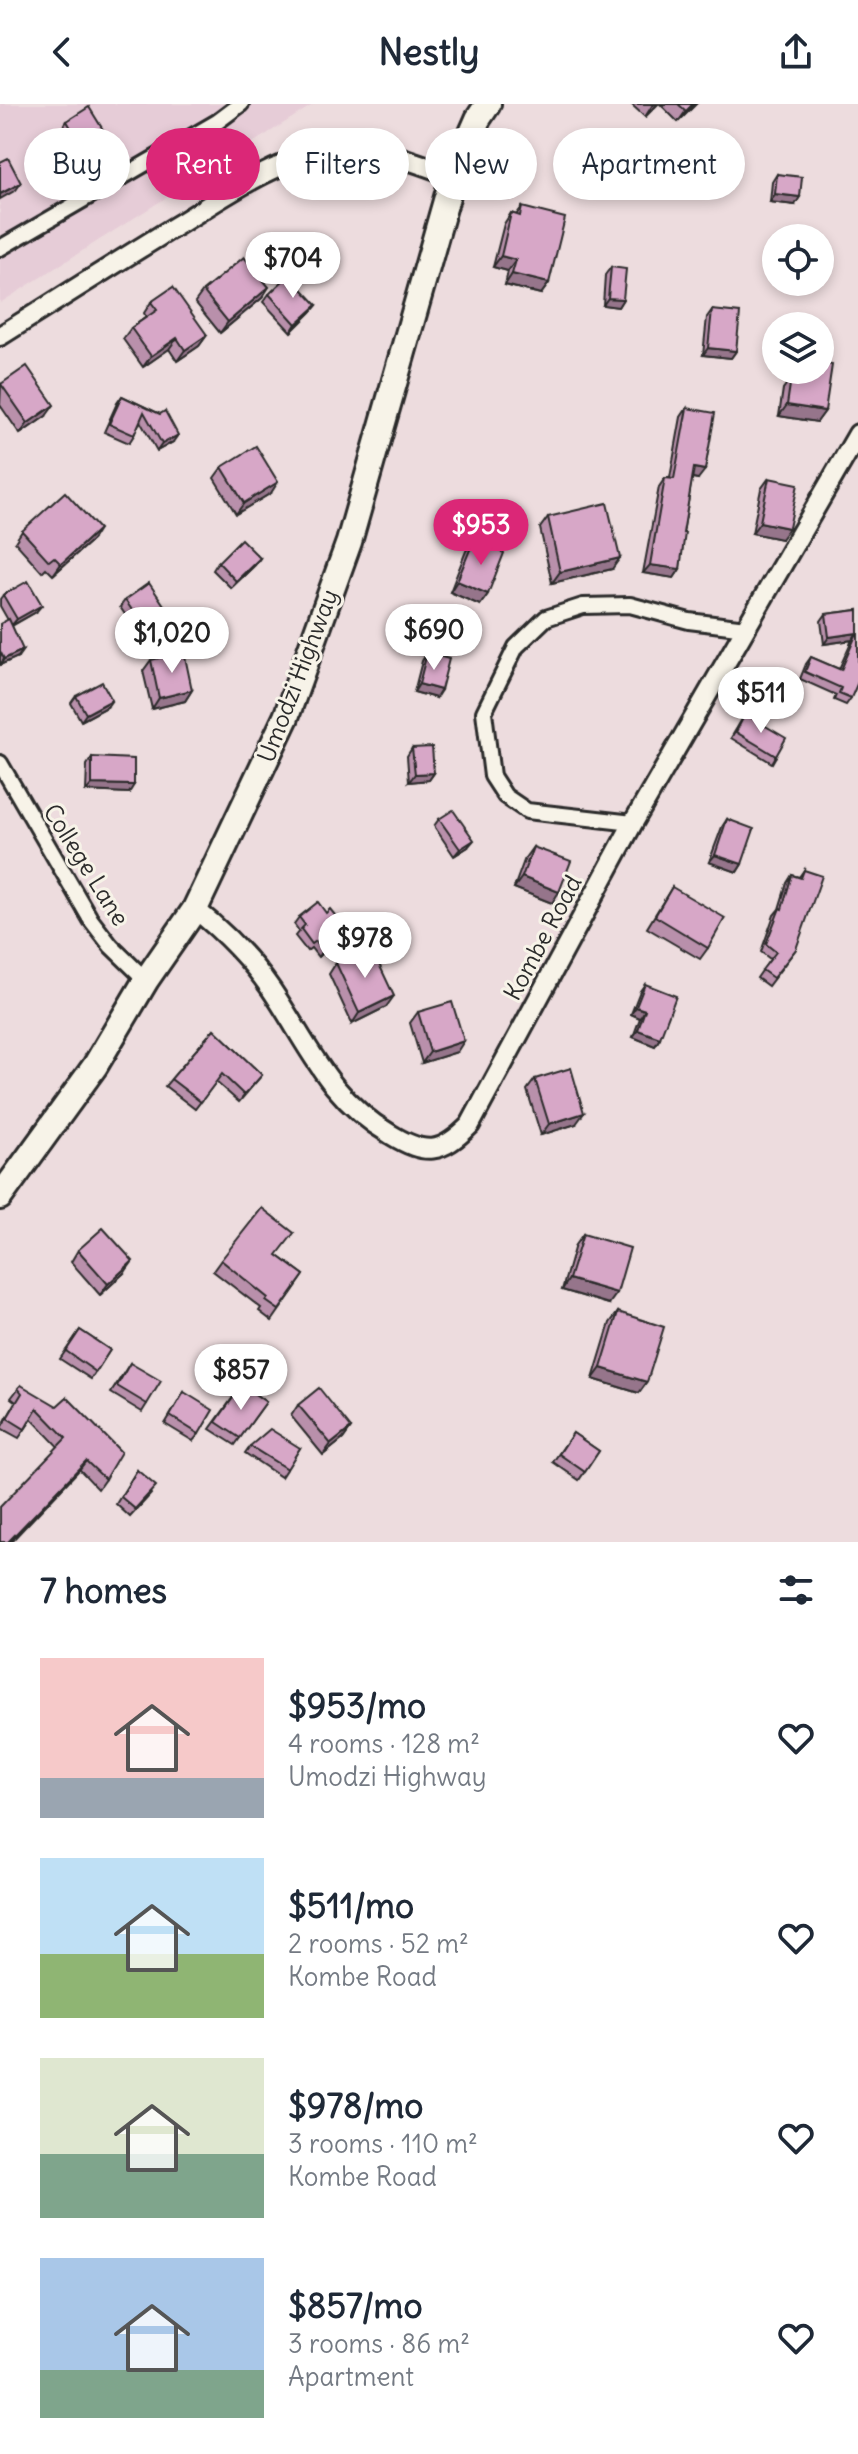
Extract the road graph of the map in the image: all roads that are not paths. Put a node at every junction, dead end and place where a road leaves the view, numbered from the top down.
1 (241, 104) edge
2 (488, 104) edge
3 (474, 128) edge
4 (425, 166) edge
5 (446, 200) edge
6 (0, 248) edge
7 (0, 336) edge
8 (858, 434) edge
9 (746, 628) junction
10 (0, 763) edge
11 (633, 823) junction
12 (195, 909) junction
13 (146, 980) junction
14 (0, 1197) edge

1 - 6 street
2 - 3 highway, Umodzi Highway
4 - 7 street
5 - 12 highway, Umodzi Highway
8 - 9 street, Kombe Road
9 - 11 street, Kombe Road
9 - 11 street
10 - 13 street, College Lane
11 - 12 street, Kombe Road
12 - 13 highway, Umodzi Highway
13 - 14 highway, Umodzi Highway

